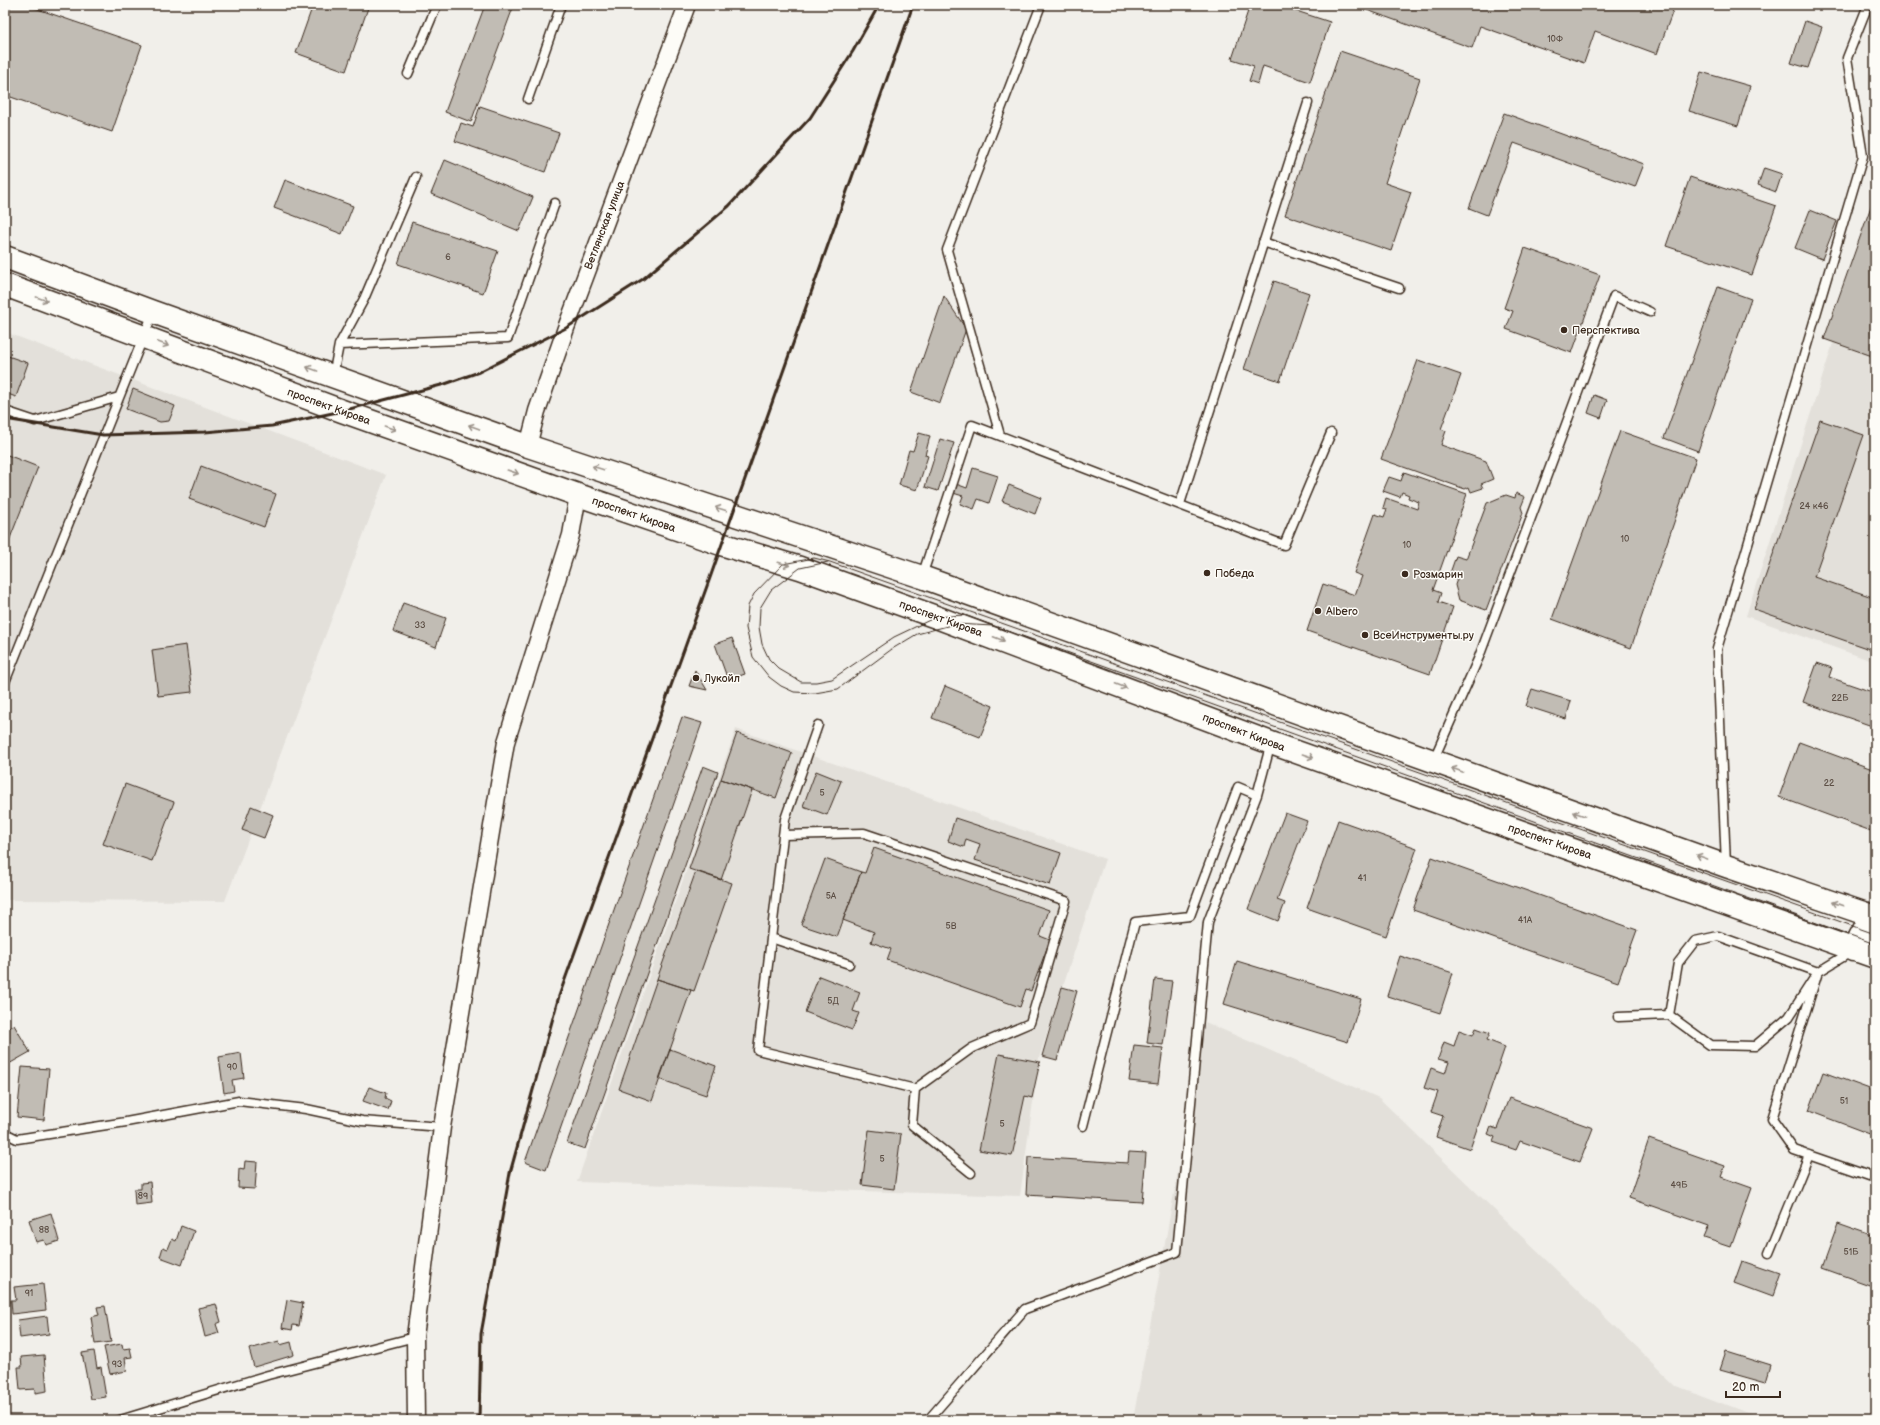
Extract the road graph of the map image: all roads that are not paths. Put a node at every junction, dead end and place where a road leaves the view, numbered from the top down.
1 (437, 5) edge
2 (561, 5) edge
3 (687, 5) edge
4 (1041, 5) edge
5 (1868, 5) edge
6 (408, 74) dead end
7 (528, 98) dead end
8 (1308, 103) dead end
9 (416, 177) dead end
10 (555, 204) dead end
11 (1263, 242) junction
12 (5, 256) edge
13 (5, 285) edge
14 (1399, 288) dead end
15 (153, 312) junction
16 (1650, 312) dead end
17 (143, 337) junction
18 (339, 345) junction
19 (333, 376) junction
20 (119, 397) junction
21 (5, 411) edge
22 (1331, 433) dead end
23 (1000, 435) junction
24 (528, 446) junction
25 (578, 495) junction
26 (1180, 504) junction
27 (922, 577) junction
28 (5, 682) edge
29 (818, 725) dead end
30 (1271, 743) junction
31 (1433, 761) junction
32 (1257, 795) junction
33 (783, 835) junction
34 (1726, 866) junction
35 (1712, 898) junction
36 (1873, 916) edge
37 (771, 938) junction
38 (1853, 950) junction
39 (1875, 957) edge
40 (848, 964) dead end
41 (1818, 972) junction
42 (1669, 1015) junction
43 (1618, 1017) dead end
44 (915, 1089) junction
45 (1083, 1126) dead end
46 (442, 1127) junction
47 (5, 1133) edge
48 (1809, 1155) junction
49 (970, 1173) dead end
50 (1875, 1178) edge
51 (1769, 1253) dead end
52 (415, 1337) junction
53 (120, 1420) edge
54 (416, 1420) edge
55 (928, 1420) edge

1 - 6 lane
2 - 7 lane
3 - 24 street, Ветлянская улица
4 - 23 lane
5 - 34 lane
8 - 11 lane
9 - 18 lane
10 - 18 lane
11 - 14 lane
11 - 26 lane
12 - 15 main road
13 -> 17 main road, проспект Кирова
15 - 17 lane
19 -> 15 main road
16 - 31 lane
17 - 20 lane
17 -> 25 main road, проспект Кирова
18 - 19 lane
24 -> 19 main road
20 - 21 lane
20 - 28 lane
22 - 26 lane
23 - 26 lane
23 - 27 lane
27 -> 24 main road
25 -> 30 main road, проспект Кирова
25 - 46 street
27 - 31 main road
29 - 33 lane
30 - 32 lane
30 -> 35 main road, проспект Кирова
34 -> 31 main road
32 - 45 lane
32 - 55 lane
33 - 37 lane
33 - 44 lane
34 - 35 main road
36 -> 34 main road
35 - 38 main road, проспект Кирова
36 - 38 main road
37 - 40 lane
37 - 44 lane
38 - 39 main road, проспект Кирова
38 - 41 lane
41 - 42 lane
41 - 42 lane
41 - 48 lane
42 - 43 lane
44 - 49 lane
46 - 47 lane
46 - 52 street
48 - 50 lane
48 - 51 lane
52 - 53 lane
52 - 54 street

